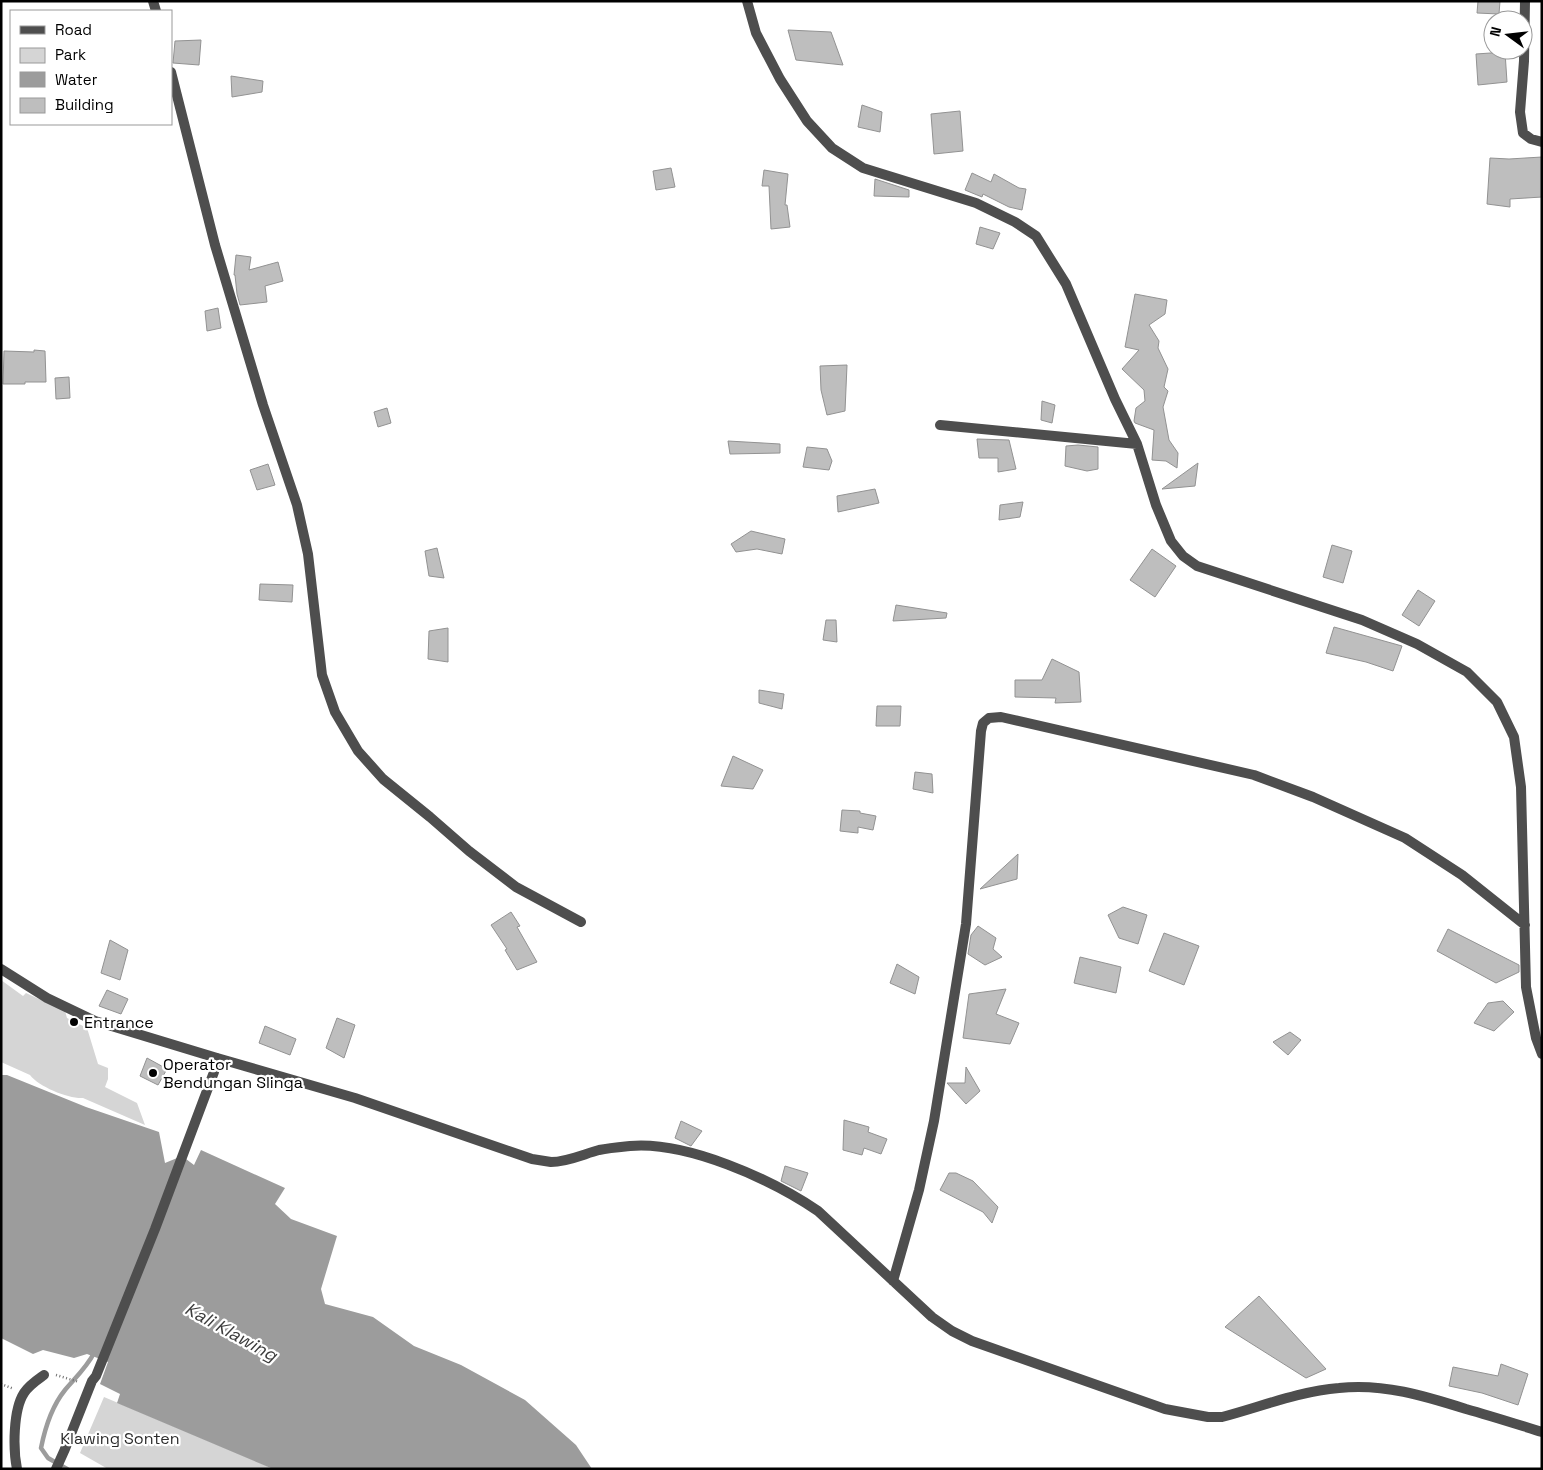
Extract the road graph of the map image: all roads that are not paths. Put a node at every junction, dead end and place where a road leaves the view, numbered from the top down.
1 (747, 1) edge
2 (1525, 1) edge
3 (172, 76) edge
4 (1542, 142) edge
5 (940, 425) dead end
6 (1137, 444) junction
7 (580, 922) dead end
8 (1525, 925) junction
9 (1, 969) edge
10 (1542, 1054) edge
11 (217, 1058) junction
12 (893, 1281) junction
13 (44, 1375) road end
14 (1542, 1432) edge
15 (18, 1469) edge
16 (56, 1469) edge

1 - 6 street
2 - 4 street
3 - 7 street
5 - 6 street
6 - 8 street
8 - 10 street
8 - 12 street
9 - 11 street
11 - 12 street
11 - 16 street
12 - 14 street
13 - 15 street

